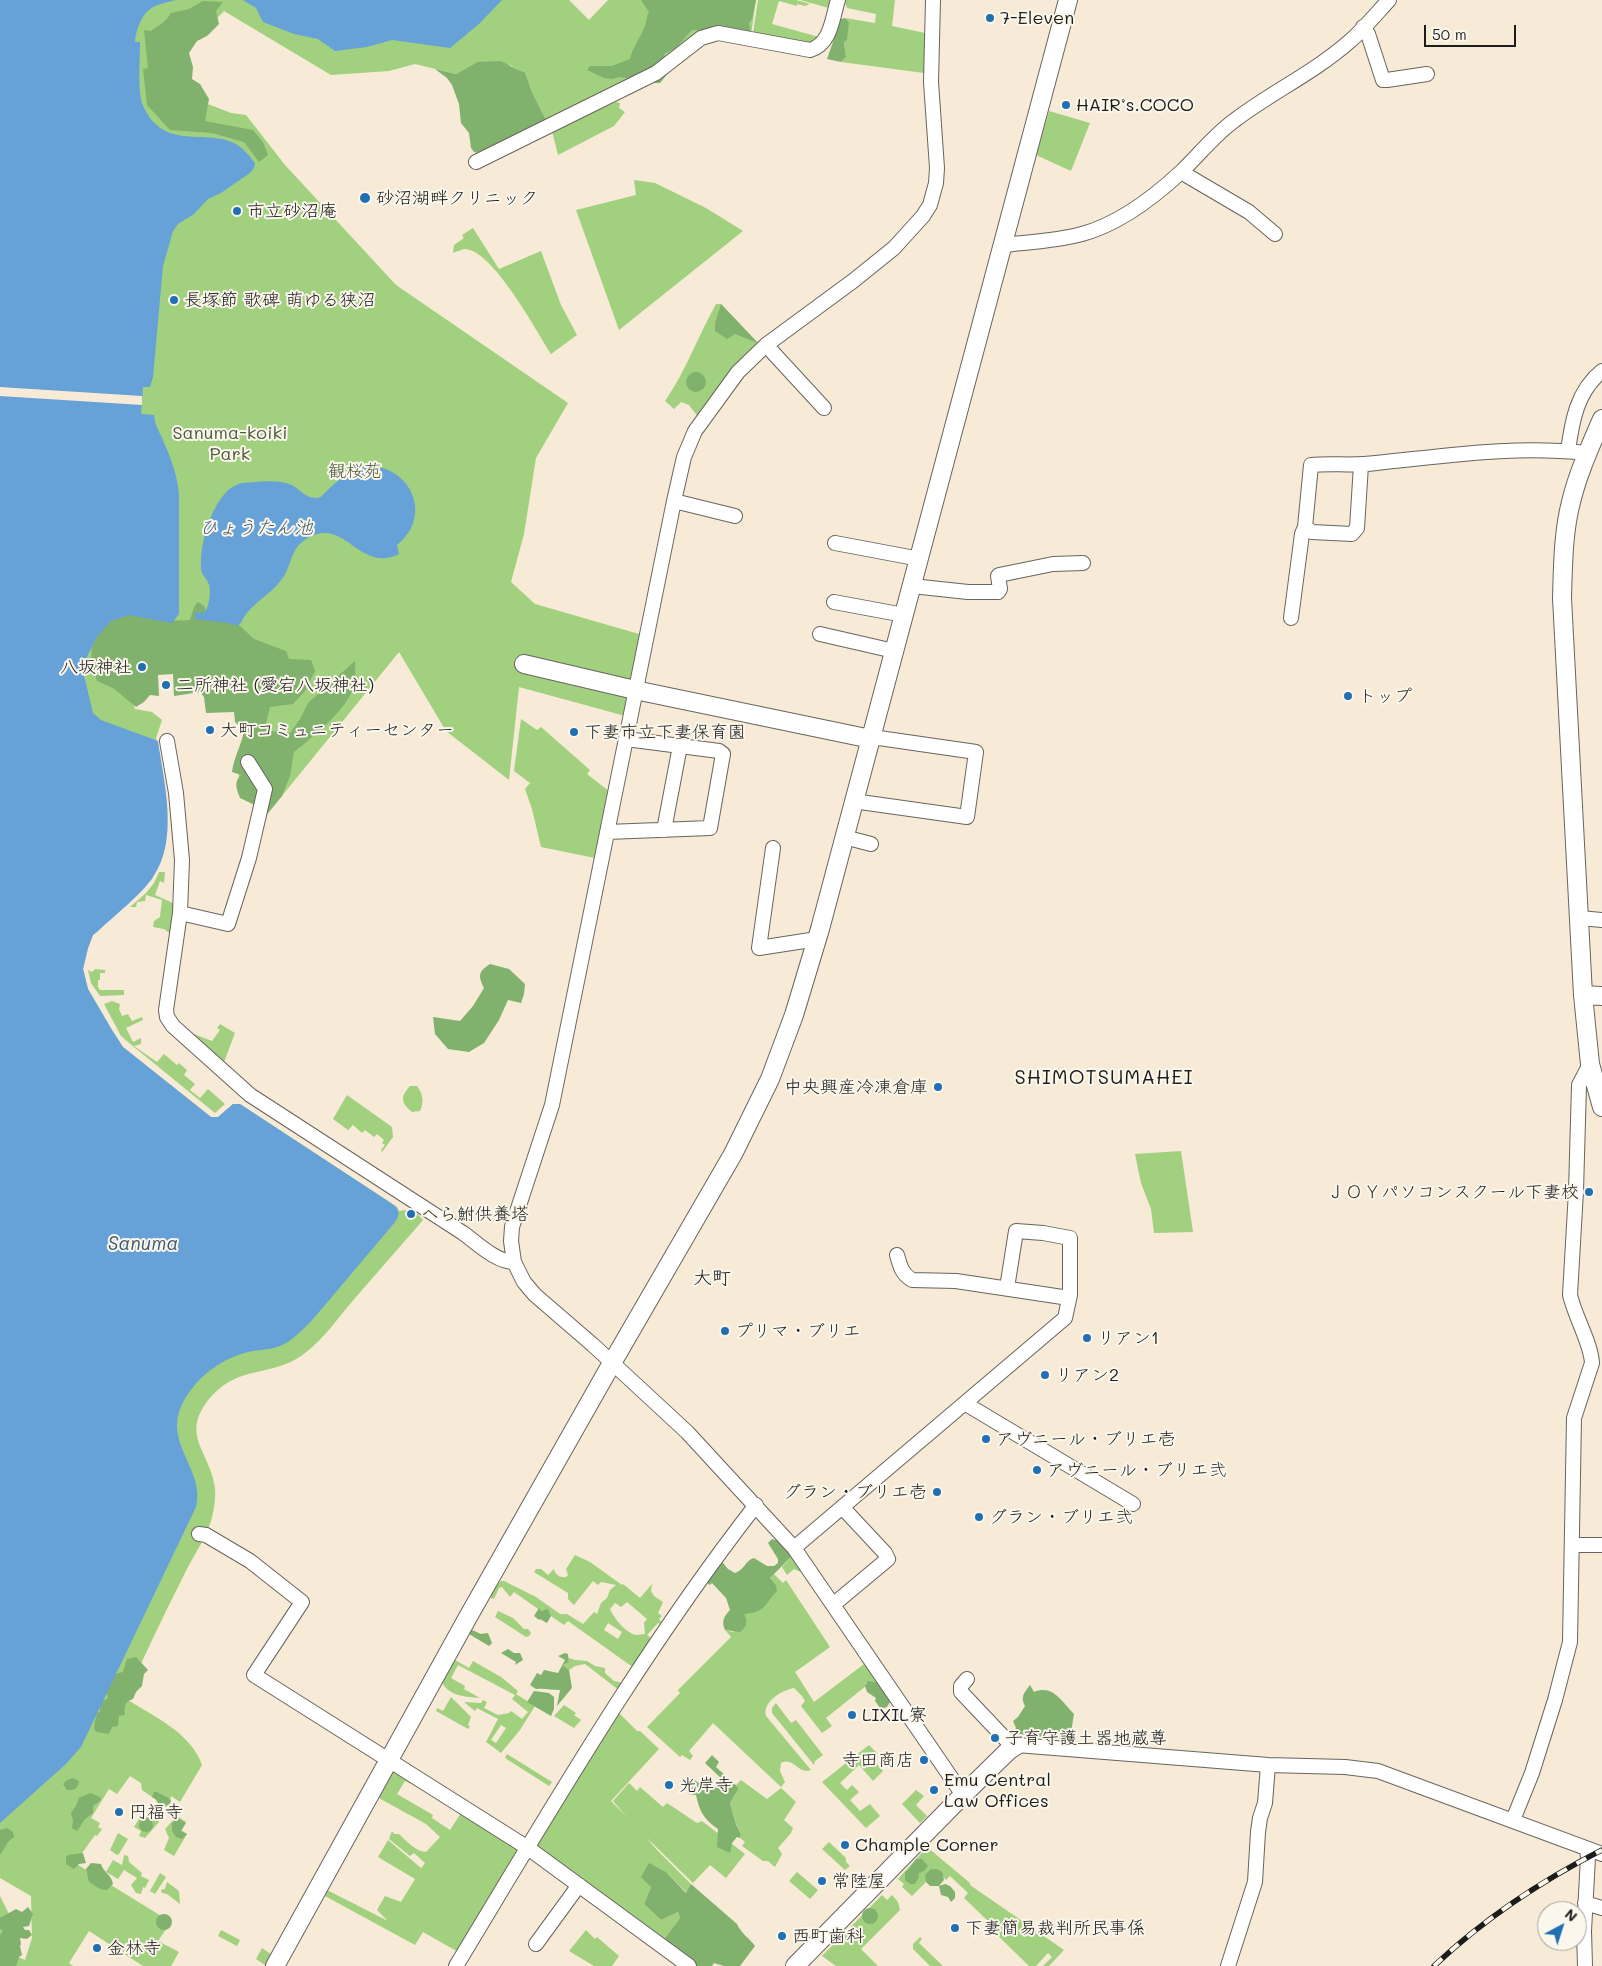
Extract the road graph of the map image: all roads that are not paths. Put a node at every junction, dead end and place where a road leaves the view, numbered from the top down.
1 (838, 0) edge
2 (933, 0) edge
3 (1068, 0) edge
4 (1389, 0) edge
5 (1364, 27) junction
6 (1427, 74) dead end
7 (476, 162) dead end
8 (1181, 172) junction
9 (1275, 234) dead end
10 (1003, 245) junction
11 (766, 345) junction
12 (1602, 371) edge
13 (824, 408) dead end
14 (1602, 419) edge
15 (1568, 451) junction
16 (1586, 453) junction
17 (1361, 465) junction
18 (674, 501) junction
19 (735, 516) dead end
20 (1305, 527) junction
21 (835, 543) dead end
22 (920, 559) junction
23 (1083, 564) dead end
24 (912, 586) junction
25 (834, 602) dead end
26 (904, 615) junction
27 (1291, 618) dead end
28 (820, 634) dead end
29 (894, 651) junction
30 (524, 664) dead end
31 (635, 690) junction
32 (626, 739) junction
33 (871, 739) junction
34 (167, 741) dead end
35 (680, 746) junction
36 (248, 762) dead end
37 (853, 801) junction
38 (664, 830) junction
39 (607, 832) junction
40 (844, 837) junction
41 (871, 844) dead end
42 (773, 848) dead end
43 (180, 913) junction
44 (1580, 918) junction
45 (1602, 920) edge
46 (817, 939) junction
47 (1583, 995) junction
48 (1602, 996) edge
49 (1590, 1064) junction
50 (1602, 1106) edge
51 (897, 1255) dead end
52 (514, 1262) junction
53 (1007, 1288) junction
54 (1069, 1298) junction
55 (612, 1363) junction
56 (966, 1404) junction
57 (1133, 1504) dead end
58 (756, 1505) junction
59 (842, 1507) junction
60 (199, 1534) dead end
61 (1572, 1545) junction
62 (1602, 1545) edge
63 (794, 1548) junction
64 (834, 1604) junction
65 (967, 1679) dead end
66 (1015, 1746) junction
67 (388, 1760) junction
68 (1268, 1765) junction
69 (963, 1795) junction
70 (1513, 1820) junction
71 (528, 1848) junction
72 (1587, 1849) junction
73 (1602, 1854) edge
74 (1602, 1862) edge
75 (1587, 1871) junction
76 (579, 1885) junction
77 (1585, 1901) edge
78 (1587, 1904) edge
79 (1602, 1908) edge
80 (536, 1944) dead end
81 (1585, 1951) edge
82 (797, 1965) edge
83 (275, 1966) edge
84 (456, 1966) edge
85 (689, 1966) edge
86 (1228, 1966) edge
87 (1585, 1966) edge

1 - 7 street
2 - 11 street
3 - 10 street
4 - 5 street
5 - 6 street
5 - 8 street
8 - 9 street
8 - 10 street
10 - 22 street
11 - 13 street
11 - 18 street
12 - 15 street
14 - 16 street
15 - 16 street
15 - 17 street
16 - 44 street
17 - 20 street
17 - 20 street
18 - 19 street
18 - 31 street
20 - 27 street
21 - 22 street
22 - 24 street
23 - 24 street
24 - 26 street
25 - 26 street
26 - 29 street
28 - 29 street
29 - 33 street
30 - 31 street
31 - 32 street
31 - 33 street
32 - 35 street
32 - 39 street
33 - 37 street
33 - 37 street
34 - 43 street
35 - 38 street
35 - 38 street
36 - 43 street
37 - 40 street
38 - 39 street
39 - 52 street
40 - 41 street
40 - 46 street
42 - 46 street
43 - 52 street
44 - 45 street
44 - 47 street
46 - 55 street
47 - 48 street
47 - 49 street
49 - 50 street
49 - 61 street
51 - 53 street
52 - 55 street
53 - 54 street
53 - 54 street
54 - 56 street
55 - 58 street
55 - 67 street
56 - 57 street
56 - 59 street
58 - 63 street
58 - 71 street
59 - 63 street
59 - 64 street
60 - 67 street
61 - 62 street
61 - 70 street
63 - 64 street
64 - 69 street
65 - 66 street
66 - 68 street
66 - 69 street
67 - 71 street
67 - 83 street
68 - 70 street
68 - 86 street
69 - 82 street
70 - 72 street
71 - 76 street
71 - 84 street
72 - 73 street
72 - 75 street
74 - 75 street
75 - 77 street
76 - 80 street
76 - 85 street
78 - 79 street
81 - 87 street

